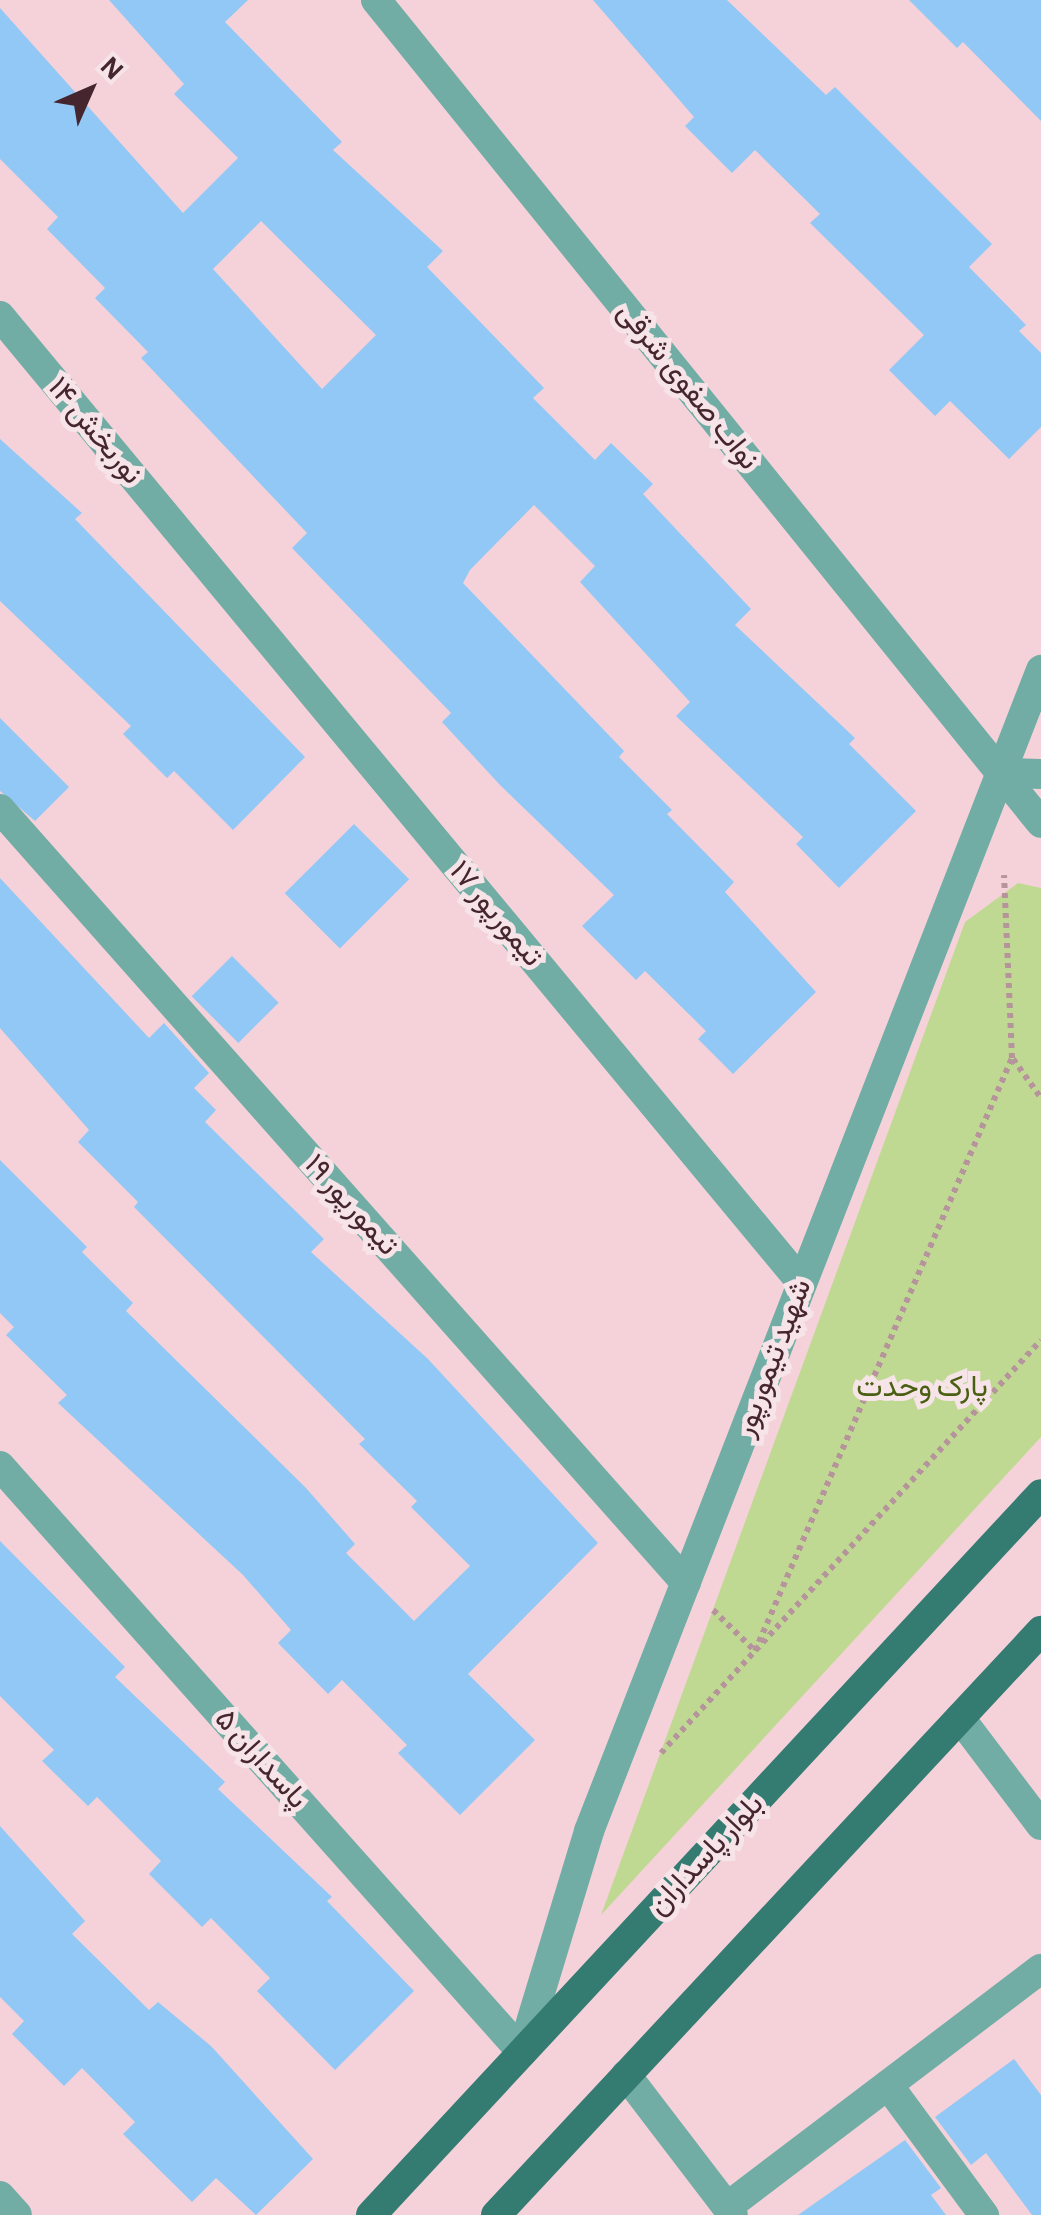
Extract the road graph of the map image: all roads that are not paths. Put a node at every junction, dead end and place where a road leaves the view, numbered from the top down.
1 (376, 0) edge
2 (0, 316) edge
3 (190, 546) joint
4 (1041, 670) edge
5 (1000, 773) junction
6 (1041, 774) edge
7 (8, 818) edge
8 (1041, 823) edge
9 (802, 1282) junction
10 (0, 1466) edge
11 (1041, 1494) edge
12 (686, 1583) junction
13 (1041, 1631) edge
14 (960, 1718) junction
15 (1041, 1826) edge
16 (1041, 1969) edge
17 (522, 2052) junction
18 (626, 2076) junction
19 (888, 2085) junction
20 (0, 2196) edge
21 (730, 2211) edge
22 (17, 2215) edge
23 (371, 2215) edge
24 (496, 2215) edge
25 (984, 2215) edge

1 - 5 street, نواب صفوی شرقی
2 - 3 street, نوربخش ۱۴
3 - 9 street, تیمورپور ۱۷
4 - 5 street, شهید تیمورپور
5 - 6 street
5 - 8 street, نواب صفوی شرقی
5 - 9 street, شهید تیمورپور
7 - 12 street, تیمورپور ۱۹
9 - 12 street, شهید تیمورپور
10 - 17 street, پاسداران ۵
11 - 17 main road, بلوار پاسداران
12 - 17 street, شهید تیمورپور
13 - 14 main road
14 - 15 street
14 - 18 main road
16 - 19 street
17 - 23 main road, بلوار پاسداران
18 - 21 street
18 - 24 main road
19 - 21 street
19 - 25 street
20 - 22 street

